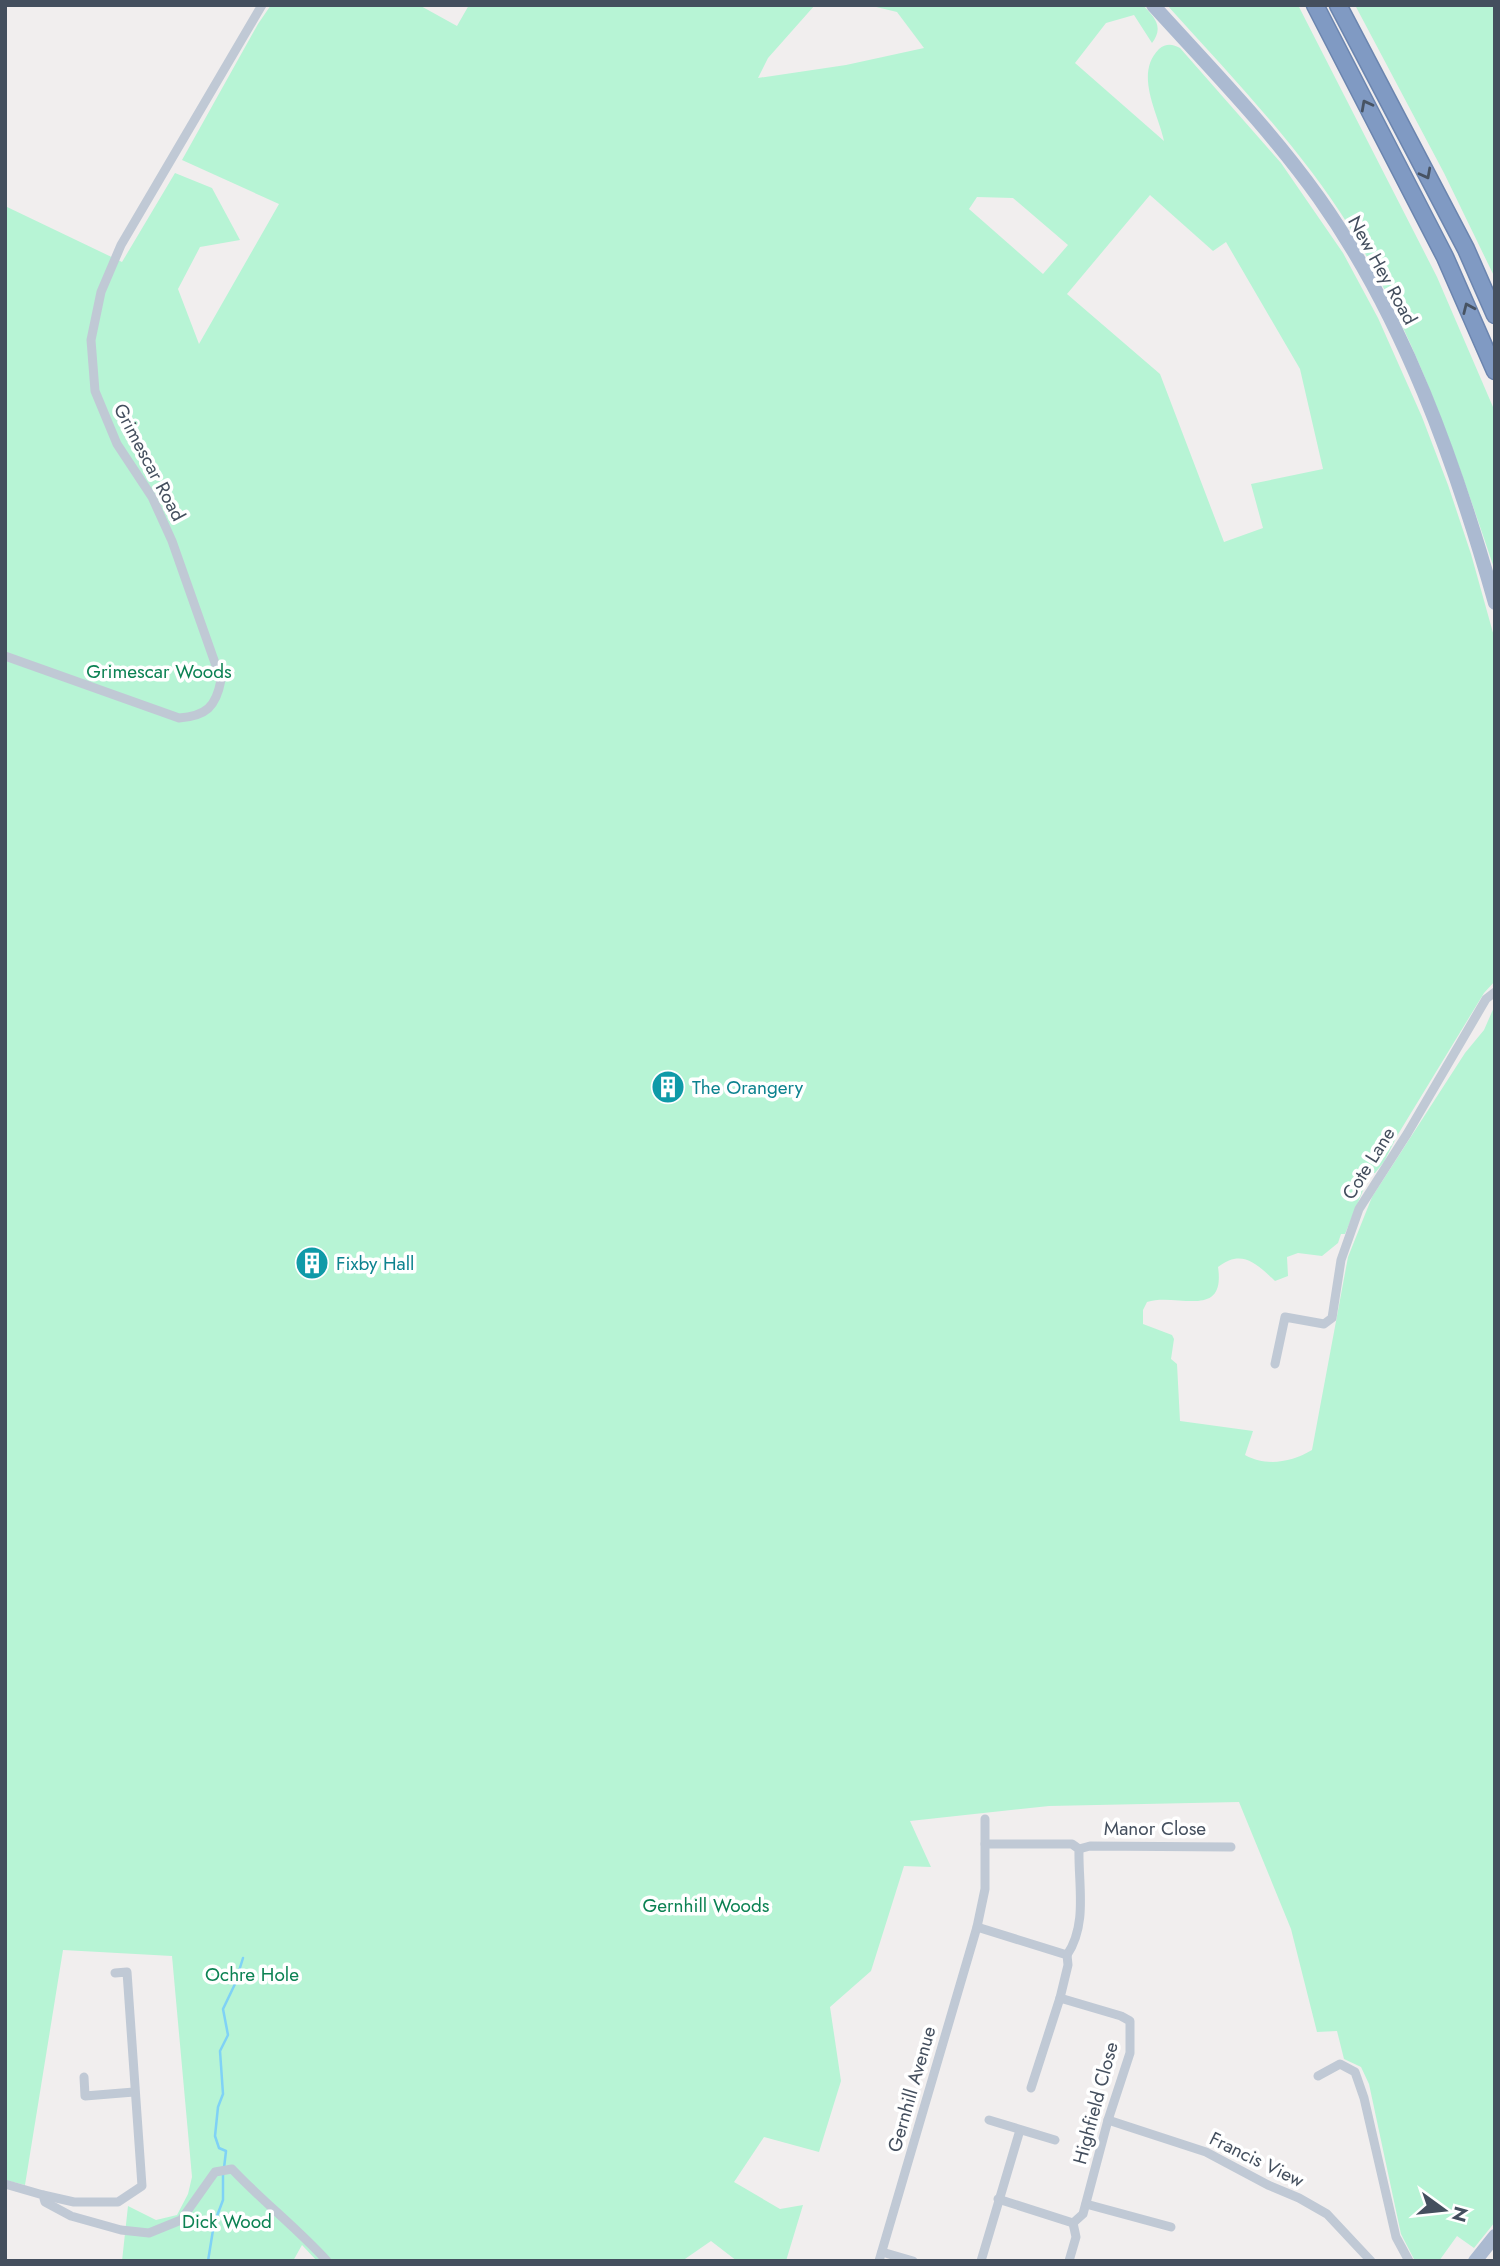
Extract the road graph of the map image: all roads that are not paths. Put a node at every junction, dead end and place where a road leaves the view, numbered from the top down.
1 (262, 5) edge
2 (1153, 5) edge
3 (1315, 5) edge
4 (1338, 5) edge
5 (1495, 315) edge
6 (1495, 371) edge
7 (1495, 603) edge
8 (5, 656) edge
9 (1495, 992) edge
10 (1275, 1364) dead end
11 (985, 1819) dead end
12 (985, 1844) junction
13 (1231, 1847) dead end
14 (1079, 1849) junction
15 (977, 1927) junction
16 (1067, 1955) junction
17 (116, 1973) dead end
18 (1060, 1998) junction
19 (1318, 2076) dead end
20 (84, 2077) dead end
21 (1031, 2088) dead end
22 (134, 2092) junction
23 (989, 2120) dead end
24 (1108, 2120) junction
25 (1020, 2130) junction
26 (1055, 2140) dead end
27 (5, 2184) edge
28 (43, 2195) junction
29 (998, 2199) junction
30 (1086, 2204) junction
31 (1073, 2223) junction
32 (1171, 2227) dead end
33 (1495, 2236) edge
34 (880, 2256) edge
35 (327, 2261) edge
36 (913, 2261) edge
37 (981, 2261) edge
38 (1069, 2261) edge
39 (1371, 2261) edge
40 (1409, 2261) edge
41 (1475, 2261) edge

1 - 8 street, Grimescar Road
2 - 7 main road, New Hey Road
6 -> 3 highway
4 -> 5 highway
9 - 10 street, Cote Lane
11 - 12 street, Gernhill Avenue
12 - 14 street, Manor Close
12 - 15 street, Gernhill Avenue
13 - 14 street, Manor Close
14 - 16 street, Manor Close
15 - 16 street
15 - 34 street, Gernhill Avenue
16 - 18 street
17 - 22 street
18 - 21 street
18 - 24 street, Highfield Close
19 - 40 street
20 - 22 street
22 - 28 street
23 - 25 street
24 - 30 street, Highfield Close
24 - 39 street, Francis View
25 - 26 street
25 - 29 street
27 - 28 street
28 - 35 street
29 - 31 street
29 - 37 street
30 - 31 street, Highfield Close
30 - 32 street
31 - 38 street, Highfield Close
33 - 41 main road
34 - 36 street

